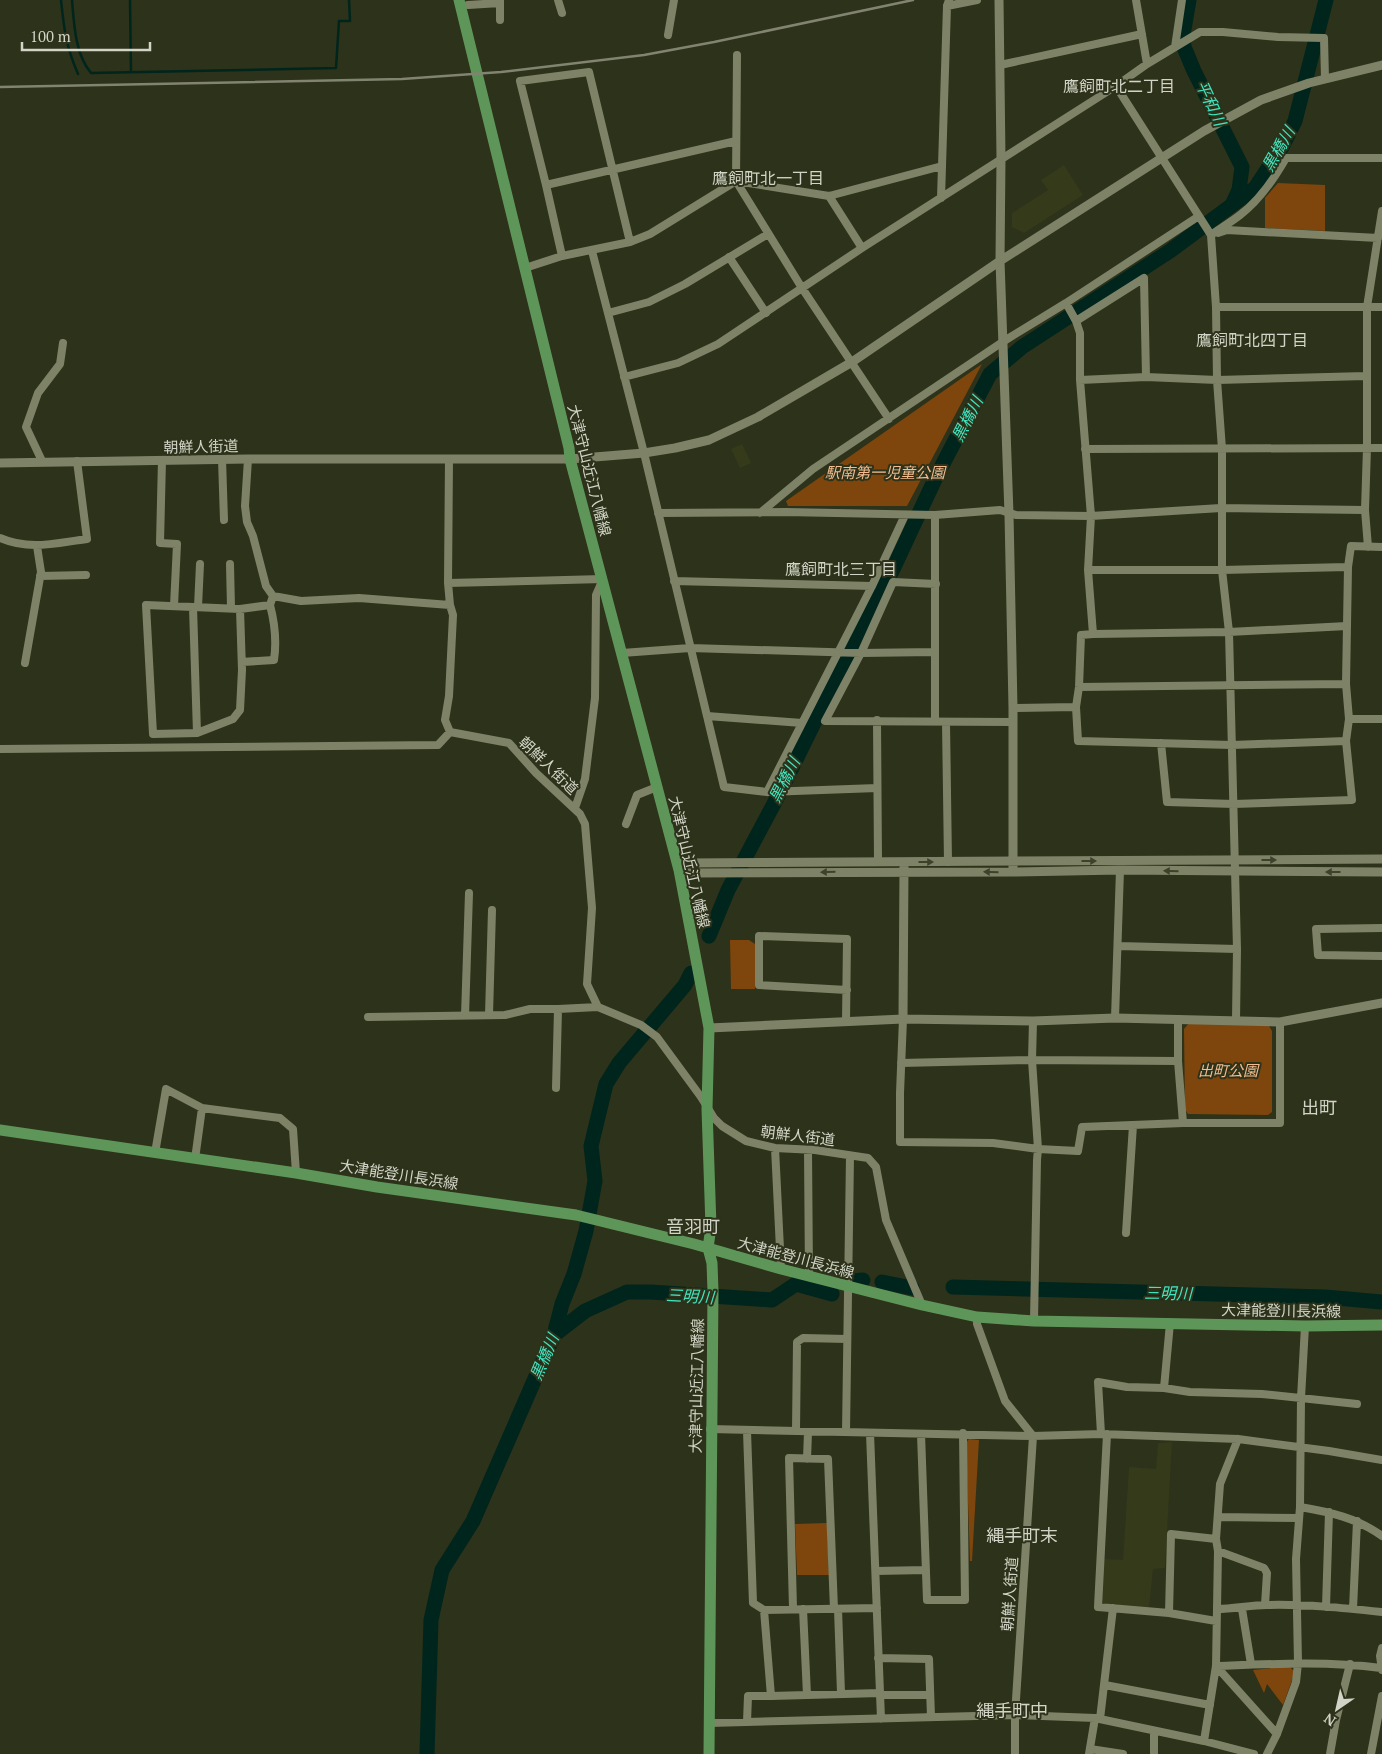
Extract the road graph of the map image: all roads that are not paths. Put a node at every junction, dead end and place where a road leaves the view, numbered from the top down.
1 (558, 0) edge
2 (674, 0) edge
3 (977, 0) edge
4 (999, 0) edge
5 (1136, 0) edge
6 (1182, 0) edge
7 (464, 2) edge
8 (500, 2) edge
9 (948, 3) edge
10 (562, 13) dead end
11 (500, 20) dead end
12 (1142, 34) junction
13 (668, 35) dead end
14 (1174, 46) junction
15 (737, 55) dead end
16 (1147, 64) junction
17 (1000, 65) junction
18 (1382, 65) edge
19 (1325, 79) junction
20 (1116, 86) junction
21 (736, 141) junction
22 (1001, 158) junction
23 (1161, 158) junction
24 (1382, 158) edge
25 (942, 166) junction
26 (613, 169) junction
27 (736, 181) junction
28 (546, 185) junction
29 (829, 196) junction
30 (941, 198) junction
31 (1382, 211) edge
32 (1199, 216) junction
33 (768, 234) junction
34 (1211, 234) junction
35 (1378, 238) junction
36 (630, 242) junction
37 (862, 248) junction
38 (592, 251) junction
39 (562, 256) junction
40 (729, 257) junction
41 (1000, 261) junction
42 (525, 268) junction
43 (802, 288) junction
44 (1066, 303) junction
45 (1216, 307) junction
46 (1367, 307) junction
47 (1382, 307) edge
48 (608, 313) junction
49 (766, 313) junction
50 (1076, 321) junction
51 (1004, 341) junction
52 (63, 343) dead end
53 (852, 362) junction
54 (1366, 376) junction
55 (624, 377) junction
56 (1146, 377) junction
57 (1080, 380) junction
58 (1217, 380) junction
59 (889, 419) junction
60 (1367, 448) junction
61 (1382, 448) edge
62 (1085, 449) junction
63 (1222, 450) junction
64 (644, 453) junction
65 (222, 459) junction
66 (248, 459) junction
67 (449, 459) junction
68 (570, 459) junction
69 (162, 460) junction
70 (42, 461) junction
71 (77, 461) junction
72 (0, 463) edge
73 (1221, 508) junction
74 (1365, 510) junction
75 (658, 513) junction
76 (759, 513) junction
77 (1009, 514) junction
78 (907, 515) junction
79 (935, 515) junction
80 (1091, 516) junction
81 (224, 520) dead end
82 (0, 538) edge
83 (37, 546) junction
84 (1368, 547) junction
85 (1382, 547) edge
86 (200, 564) dead end
87 (230, 564) dead end
88 (1348, 567) junction
89 (1088, 570) junction
90 (1222, 570) junction
91 (86, 575) dead end
92 (40, 576) junction
93 (603, 579) junction
94 (674, 581) junction
95 (448, 583) junction
96 (936, 584) junction
97 (872, 586) junction
98 (273, 596) junction
99 (270, 605) junction
100 (450, 605) junction
101 (174, 606) junction
102 (196, 607) junction
103 (236, 609) junction
104 (1347, 626) junction
105 (1230, 632) junction
106 (1093, 634) junction
107 (690, 648) junction
108 (838, 652) junction
109 (934, 652) junction
110 (622, 653) junction
111 (860, 654) junction
112 (242, 662) junction
113 (25, 663) dead end
114 (1346, 684) junction
115 (1080, 686) junction
116 (1231, 686) junction
117 (1076, 707) junction
118 (1013, 708) junction
119 (707, 716) junction
120 (1349, 719) junction
121 (1382, 719) edge
122 (877, 720) junction
123 (936, 721) junction
124 (946, 722) junction
125 (1013, 722) junction
126 (802, 723) junction
127 (450, 732) junction
128 (197, 733) junction
129 (1346, 741) junction
130 (1161, 743) junction
131 (1232, 745) junction
132 (0, 749) edge
133 (658, 787) junction
134 (877, 788) junction
135 (767, 792) junction
136 (1234, 804) junction
137 (574, 808) junction
138 (626, 824) dead end
139 (1382, 859) edge
140 (1235, 860) junction
141 (1013, 861) junction
142 (878, 862) junction
143 (904, 862) junction
144 (948, 862) junction
145 (679, 870) junction
146 (1120, 870) junction
147 (1236, 871) junction
148 (904, 872) junction
149 (1013, 872) junction
150 (1382, 872) edge
151 (469, 892) dead end
152 (492, 910) dead end
153 (1382, 928) edge
154 (1118, 946) junction
155 (1237, 949) junction
156 (1382, 956) edge
157 (847, 990) junction
158 (1382, 1003) edge
159 (598, 1007) junction
160 (558, 1009) junction
161 (489, 1014) junction
162 (465, 1016) junction
163 (368, 1017) dead end
164 (1115, 1018) junction
165 (903, 1019) junction
166 (1178, 1020) junction
167 (1236, 1020) junction
168 (1033, 1021) junction
169 (846, 1022) junction
170 (1280, 1022) junction
171 (709, 1028) junction
172 (1032, 1060) junction
173 (1178, 1061) junction
174 (901, 1063) junction
175 (556, 1088) dead end
176 (202, 1108) junction
177 (708, 1109) junction
178 (1183, 1123) junction
179 (1133, 1125) junction
180 (0, 1130) edge
181 (775, 1148) junction
182 (808, 1150) junction
183 (1038, 1150) junction
184 (155, 1153) junction
185 (850, 1156) junction
186 (195, 1159) junction
187 (296, 1173) junction
188 (1126, 1233) dead end
189 (708, 1248) junction
190 (781, 1269) junction
191 (809, 1276) junction
192 (848, 1286) junction
193 (922, 1305) junction
194 (977, 1317) junction
195 (1034, 1321) junction
196 (1170, 1323) junction
197 (1305, 1326) junction
198 (1382, 1326) edge
199 (847, 1339) junction
200 (1164, 1388) junction
201 (1301, 1398) junction
202 (1357, 1404) dead end
203 (710, 1429) junction
204 (747, 1431) junction
205 (796, 1431) junction
206 (808, 1432) junction
207 (846, 1432) junction
208 (870, 1433) junction
209 (963, 1433) junction
210 (921, 1434) junction
211 (1104, 1434) junction
212 (1033, 1436) junction
213 (1238, 1439) junction
214 (1300, 1448) junction
215 (808, 1459) junction
216 (1382, 1460) edge
217 (1300, 1507) junction
218 (1329, 1512) junction
219 (1219, 1517) junction
220 (1298, 1518) junction
221 (1357, 1521) junction
222 (1382, 1536) edge
223 (1216, 1539) junction
224 (1218, 1551) junction
225 (926, 1570) junction
226 (876, 1571) junction
227 (1265, 1605) junction
228 (1298, 1606) junction
229 (1326, 1606) junction
230 (793, 1608) junction
231 (877, 1608) junction
232 (1112, 1608) junction
233 (1242, 1608) junction
234 (802, 1609) junction
235 (836, 1609) junction
236 (1354, 1609) junction
237 (764, 1610) junction
238 (1217, 1610) junction
239 (1382, 1612) edge
240 (1169, 1613) junction
241 (1216, 1621) junction
242 (1382, 1648) edge
243 (878, 1658) junction
244 (1298, 1663) junction
245 (1251, 1664) junction
246 (1350, 1664) junction
247 (1216, 1666) junction
248 (1381, 1668) edge
249 (1382, 1672) edge
250 (1105, 1685) junction
251 (840, 1693) junction
252 (880, 1694) junction
253 (807, 1695) junction
254 (930, 1695) junction
255 (771, 1696) junction
256 (1382, 1696) edge
257 (1210, 1705) junction
258 (1015, 1715) junction
259 (931, 1717) junction
260 (881, 1719) junction
261 (1097, 1719) junction
262 (747, 1722) junction
263 (709, 1723) junction
264 (1154, 1731) junction
265 (1277, 1734) junction
266 (1204, 1741) junction
267 (1089, 1752) edge
268 (708, 1754) edge
269 (1015, 1754) edge
270 (1123, 1754) edge
271 (1154, 1754) edge
272 (1254, 1754) edge
273 (1266, 1754) edge
274 (1330, 1754) edge
275 (1371, 1754) edge

1 - 10 street
2 - 13 street
3 - 9 street
4 - 17 street
5 - 12 street
6 - 14 street
7 - 8 street
7 - 42 main road, 大津守山近江八幡線
8 - 11 street
9 - 25 street
12 - 16 street
12 - 17 street
14 - 16 street
14 - 19 street
15 - 21 street
16 - 20 street
17 - 22 street
18 - 19 street
19 - 23 street
20 - 22 street
20 - 23 street
21 - 26 street
21 - 27 street
22 - 30 street
22 - 41 street
23 - 32 street
23 - 41 street
24 - 34 street
25 - 29 street
25 - 30 street
26 - 28 street
26 - 28 street
26 - 36 street
27 - 29 street
27 - 33 street
27 - 36 street
28 - 39 street
29 - 37 street
30 - 37 street
31 - 35 street
32 - 34 street
32 - 44 street
33 - 40 street
33 - 43 street
34 - 35 street
34 - 45 street
35 - 46 street
36 - 38 street
37 - 43 street
38 - 39 street
38 - 48 street
39 - 42 street
40 - 48 street
40 - 49 street
41 - 51 street
41 - 53 street
42 - 68 main road, 大津守山近江八幡線
43 - 49 street
43 - 53 street
44 - 50 street
44 - 51 street
45 - 46 street
45 - 58 street
46 - 47 street
46 - 54 street
48 - 55 street
49 - 55 street
50 - 56 street
50 - 57 street
51 - 59 street
51 - 77 street
52 - 70 street
53 - 59 street
53 - 64 street
54 - 58 street
54 - 60 street
55 - 64 street
56 - 57 street
56 - 58 street
57 - 62 street
58 - 63 street
59 - 76 street
60 - 61 street
60 - 63 street
60 - 74 street
62 - 63 street
62 - 80 street
63 - 73 street
64 - 68 street
64 - 75 street
65 - 66 street, 朝鮮人街道
65 - 69 street, 朝鮮人街道
65 - 81 street
66 - 67 street
66 - 98 street, 朝鮮人街道
67 - 68 street
67 - 95 street
68 - 93 main road, 大津守山近江八幡線
69 - 71 street, 朝鮮人街道
69 - 101 street
70 - 71 street, 朝鮮人街道
70 - 72 street, 朝鮮人街道
71 - 83 street
73 - 74 street
73 - 80 street
73 - 90 street
74 - 84 street
75 - 76 street
75 - 94 street
76 - 78 street
77 - 79 street
77 - 80 street
77 - 118 street
78 - 79 street
78 - 97 street
79 - 96 street
80 - 89 street
82 - 83 street
83 - 92 street
84 - 85 street
84 - 88 street
86 - 102 street
87 - 103 street
88 - 90 street
88 - 104 street
89 - 90 street
89 - 106 street
90 - 105 street
91 - 92 street
92 - 113 street
93 - 95 street
93 - 110 main road, 大津守山近江八幡線
93 - 137 street
94 - 97 street
94 - 107 street
95 - 100 street
96 - 109 street
96 - 111 street
97 - 108 street
98 - 99 street
98 - 100 street
99 - 103 street
99 - 112 street
100 - 127 street
101 - 102 street
101 - 128 street
102 - 103 street
102 - 128 street
103 - 112 street
104 - 105 street
104 - 114 street
105 - 106 street
105 - 116 street
106 - 115 street
107 - 108 street
107 - 110 street
107 - 119 street
108 - 111 street
108 - 126 street
109 - 111 street
109 - 123 street
110 - 133 main road, 大津守山近江八幡線
111 - 122 street
112 - 128 street
114 - 116 street
114 - 120 street
115 - 116 street
115 - 117 street
116 - 131 street
117 - 118 street
117 - 130 street
118 - 125 street
119 - 126 street
119 - 135 street
120 - 121 street
120 - 129 street
122 - 123 street
122 - 134 street
123 - 124 street
124 - 125 street
124 - 144 street
125 - 141 street
126 - 135 street
127 - 132 street
127 - 137 street, 朝鮮人街道
129 - 131 street
129 - 136 street
130 - 131 street
130 - 136 street
131 - 136 street
133 - 138 street
133 - 145 main road, 大津守山近江八幡線
134 - 135 street
134 - 142 street
136 - 140 street
137 - 159 street, 朝鮮人街道
140 -> 139 street
141 -> 140 street
140 - 147 street
141 - 144 street
141 - 149 street
142 - 143 street
142 - 145 street
143 -> 144 street
143 - 148 street
148 -> 145 street
145 - 171 main road, 大津守山近江八幡線
147 -> 146 street
146 - 149 street
146 - 154 street
150 -> 147 street
147 - 155 street
149 -> 148 street
148 - 165 street
151 - 162 street
152 - 161 street
153 - 156 street
154 - 155 street
154 - 164 street
155 - 167 street
157 - 157 street
157 - 169 street
158 - 170 street
159 - 160 street
159 - 177 street, 朝鮮人街道
160 - 161 street
160 - 175 street
161 - 162 street
162 - 163 street
164 - 166 street
164 - 168 street
165 - 168 street
165 - 169 street
165 - 174 street
166 - 167 street
166 - 173 street
167 - 170 street
168 - 172 street
169 - 171 street
170 - 178 street
171 - 177 main road, 大津守山近江八幡線
172 - 173 street
172 - 174 street
172 - 183 street
173 - 178 street
174 - 183 street
176 - 184 street
176 - 186 street
176 - 187 street
177 - 181 street, 朝鮮人街道
177 - 189 main road, 大津守山近江八幡線
178 - 179 street
179 - 183 street
179 - 188 street
180 - 184 main road, 大津能登川長浜線
181 - 182 street, 朝鮮人街道
181 - 190 street
182 - 185 street, 朝鮮人街道
182 - 191 street
183 - 195 street
184 - 186 main road, 大津能登川長浜線
185 - 192 street
185 - 193 street, 朝鮮人街道
186 - 187 main road, 大津能登川長浜線
187 - 189 main road, 大津能登川長浜線
189 - 190 main road, 大津能登川長浜線
189 - 203 main road, 大津守山近江八幡線
190 - 191 main road, 大津能登川長浜線
191 - 192 main road, 大津能登川長浜線
192 - 193 main road, 大津能登川長浜線
192 - 199 street
193 - 194 main road, 大津能登川長浜線
194 - 195 main road, 大津能登川長浜線
194 - 212 street
195 - 196 main road, 大津能登川長浜線
196 - 197 main road, 大津能登川長浜線
196 - 200 street
197 - 198 main road, 大津能登川長浜線
197 - 201 street
199 - 205 street
199 - 207 street
200 - 201 street
200 - 211 street
201 - 202 street
201 - 214 street
203 - 204 street
203 - 263 main road, 大津守山近江八幡線
204 - 205 street
204 - 237 street
205 - 206 street
206 - 207 street
206 - 215 street
207 - 208 street
208 - 210 street
208 - 226 street
209 - 210 street
209 - 212 street
209 - 225 street
210 - 225 street
211 - 212 street
211 - 213 street
211 - 232 street
212 - 258 street, 朝鮮人街道
213 - 214 street
213 - 219 street
214 - 216 street
214 - 217 street
215 - 230 street
215 - 235 street
217 - 218 street
217 - 220 street
218 - 221 street
218 - 229 street
219 - 220 street
219 - 223 street
220 - 228 street
221 - 222 street
221 - 236 street
223 - 224 street
223 - 240 street
224 - 227 street
224 - 238 street
225 - 226 street
226 - 231 street
227 - 228 street
227 - 233 street
228 - 229 street
228 - 244 street
229 - 236 street
230 - 234 street
230 - 237 street
231 - 235 street
231 - 243 street
232 - 240 street
232 - 250 street
233 - 238 street
233 - 245 street
234 - 235 street
234 - 253 street
235 - 251 street
236 - 239 street
237 - 255 street
238 - 241 street
240 - 241 street
241 - 247 street
242 - 248 street
243 - 252 street
243 - 254 street
244 - 245 street
244 - 246 street
244 - 265 street
245 - 247 street
246 - 248 street
246 - 274 street
247 - 257 street
247 - 265 street
248 - 249 street
250 - 257 street
250 - 261 street
251 - 252 street
251 - 253 street
252 - 254 street
252 - 260 street
253 - 255 street
254 - 259 street
255 - 262 street
256 - 275 street
257 - 266 street
258 - 259 street
258 - 261 street
258 - 269 street, 朝鮮人街道
259 - 260 street
260 - 262 street
261 - 264 street
261 - 267 street
262 - 263 street
263 - 268 main road, 大津守山近江八幡線
264 - 266 street
264 - 271 street
265 - 273 street
266 - 272 street
267 - 270 street

